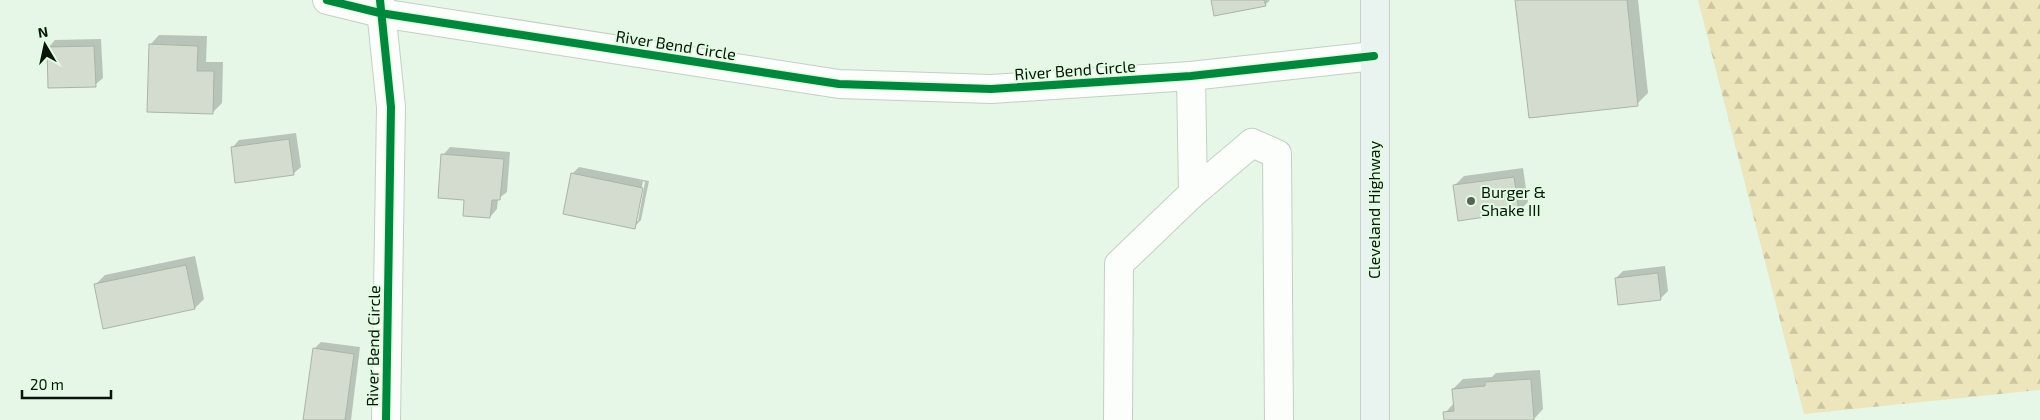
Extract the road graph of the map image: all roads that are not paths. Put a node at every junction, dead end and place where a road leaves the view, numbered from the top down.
1 (327, 0) edge
2 (1375, 0) edge
3 (380, 7) edge
4 (1374, 56) junction
5 (1191, 76) junction
6 (1193, 193) junction
7 (386, 420) edge
8 (1118, 420) edge
9 (1279, 420) edge
10 (1375, 420) edge

1 - 3 street
2 - 4 main road, Cleveland Highway
3 - 5 street, River Bend Circle
3 - 7 street, River Bend Circle
4 - 5 street, River Bend Circle
4 - 10 main road, Cleveland Highway
5 - 6 street
6 - 8 street
6 - 9 street

